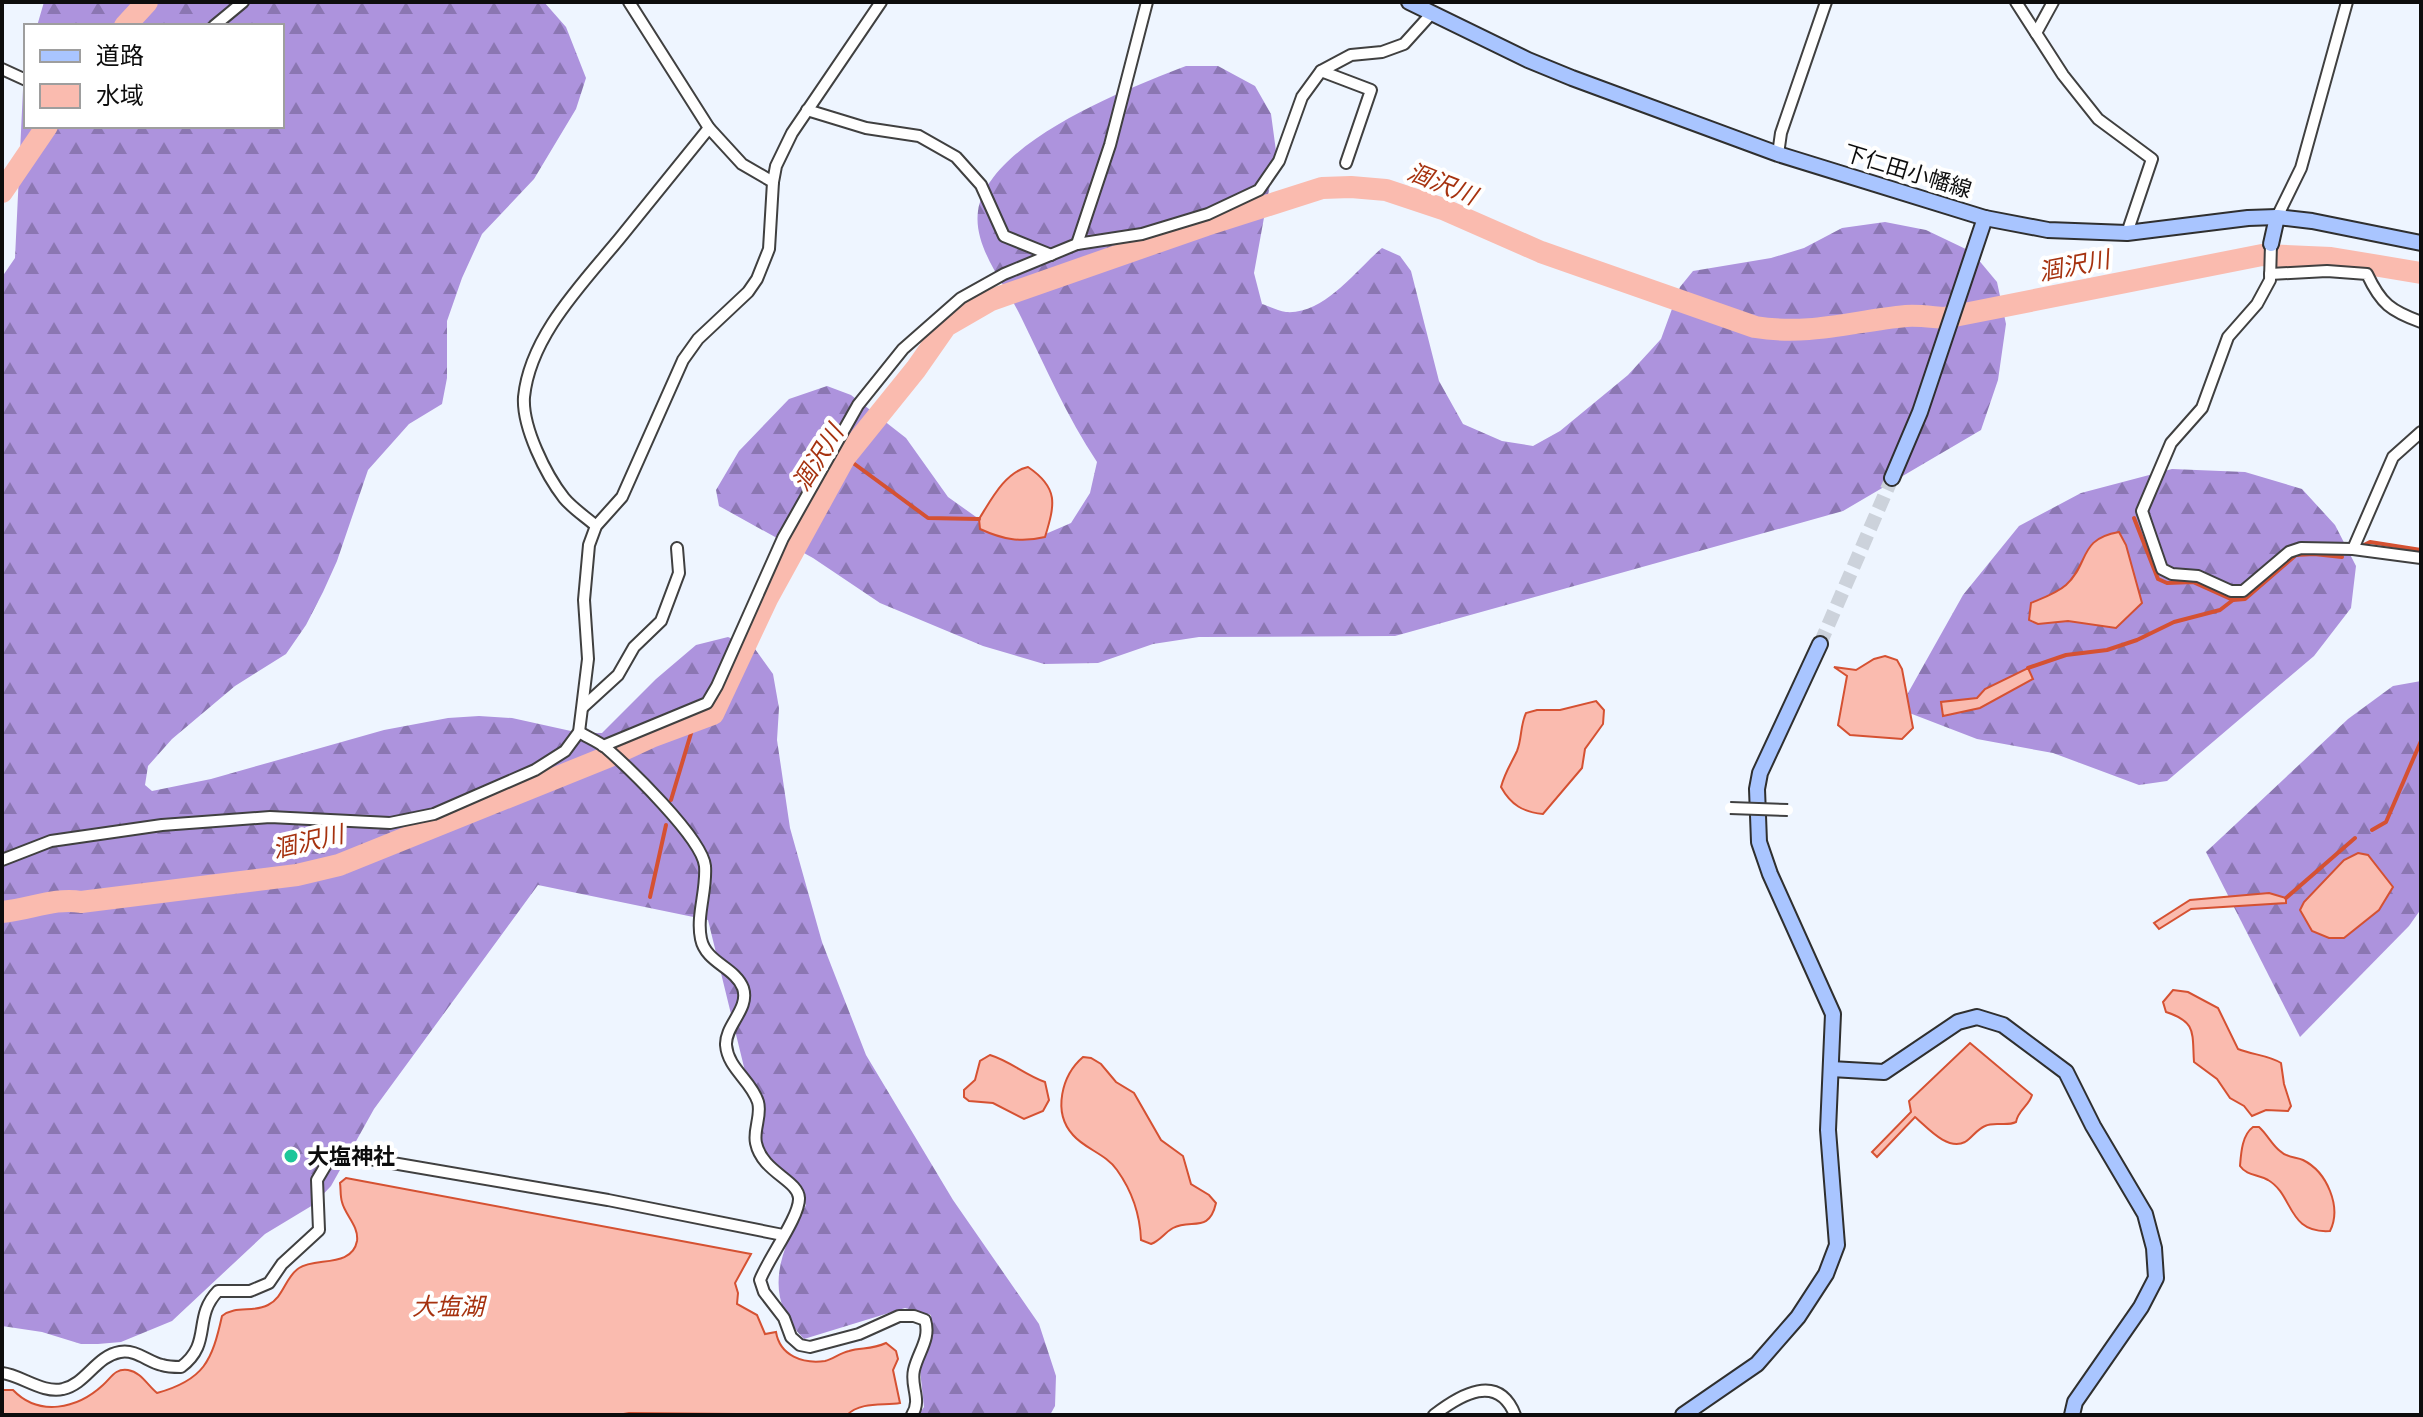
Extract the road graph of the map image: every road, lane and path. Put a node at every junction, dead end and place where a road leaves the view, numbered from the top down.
1 (243, 2) edge
2 (629, 2) edge
3 (881, 2) edge
4 (1147, 2) edge
5 (1409, 2) edge
6 (1826, 2) edge
7 (2016, 2) edge
8 (2053, 2) edge
9 (2347, 2) edge
10 (1432, 13) junction
11 (216, 24) edge
12 (2036, 33) junction
13 (2, 69) edge
14 (1321, 71) junction
15 (24, 79) edge
16 (807, 110) junction
17 (709, 128) junction
18 (1778, 154) junction
19 (1346, 163) dead end
20 (773, 182) junction
21 (2277, 217) junction
22 (1985, 218) junction
23 (2127, 233) junction
24 (2421, 243) edge
25 (1077, 244) junction
26 (2271, 244) joint
27 (1051, 255) junction
28 (2270, 269) junction
29 (2421, 322) edge
30 (2421, 432) edge
31 (1892, 478) tunnel mouth
32 (596, 526) junction
33 (677, 548) dead end
34 (2353, 549) junction
35 (2421, 558) edge
36 (1820, 644) tunnel mouth
37 (582, 708) junction
38 (579, 732) junction
39 (603, 746) junction
40 (1730, 808) dead end
41 (1788, 810) dead end
42 (2, 860) edge
43 (1831, 1069) junction
44 (783, 1235) junction
45 (2, 1373) edge
46 (912, 1415) edge
47 (1434, 1415) edge
48 (1515, 1415) edge
49 (1683, 1415) edge
50 (2072, 1415) edge

1 - 11 street
2 - 17 street
3 - 16 street
4 - 25 street
5 - 10 street, 下仁田小幡線
6 - 18 street
7 - 12 street
8 - 12 street
9 - 21 street
10 - 14 street
10 - 18 street, 下仁田小幡線
12 - 23 street
13 - 15 street
14 - 19 street
14 - 25 street
16 - 20 street
16 - 27 street
17 - 20 street
17 - 32 street
18 - 22 street, 下仁田小幡線
20 - 32 street
21 - 23 street, 下仁田小幡線
21 - 24 street, 下仁田小幡線
21 - 26 street
22 - 23 street, 下仁田小幡線
22 - 31 street
25 - 27 street
26 - 28 street
27 - 39 street
28 - 29 street
28 - 34 street
30 - 34 street
32 - 37 street
33 - 37 street
34 - 35 street
36 - 43 street
37 - 38 street
38 - 39 street
38 - 42 street
39 - 44 street
40 - 41 street, bridge
43 - 49 street
43 - 50 street
44 - 45 street
44 - 46 street
47 - 48 street

